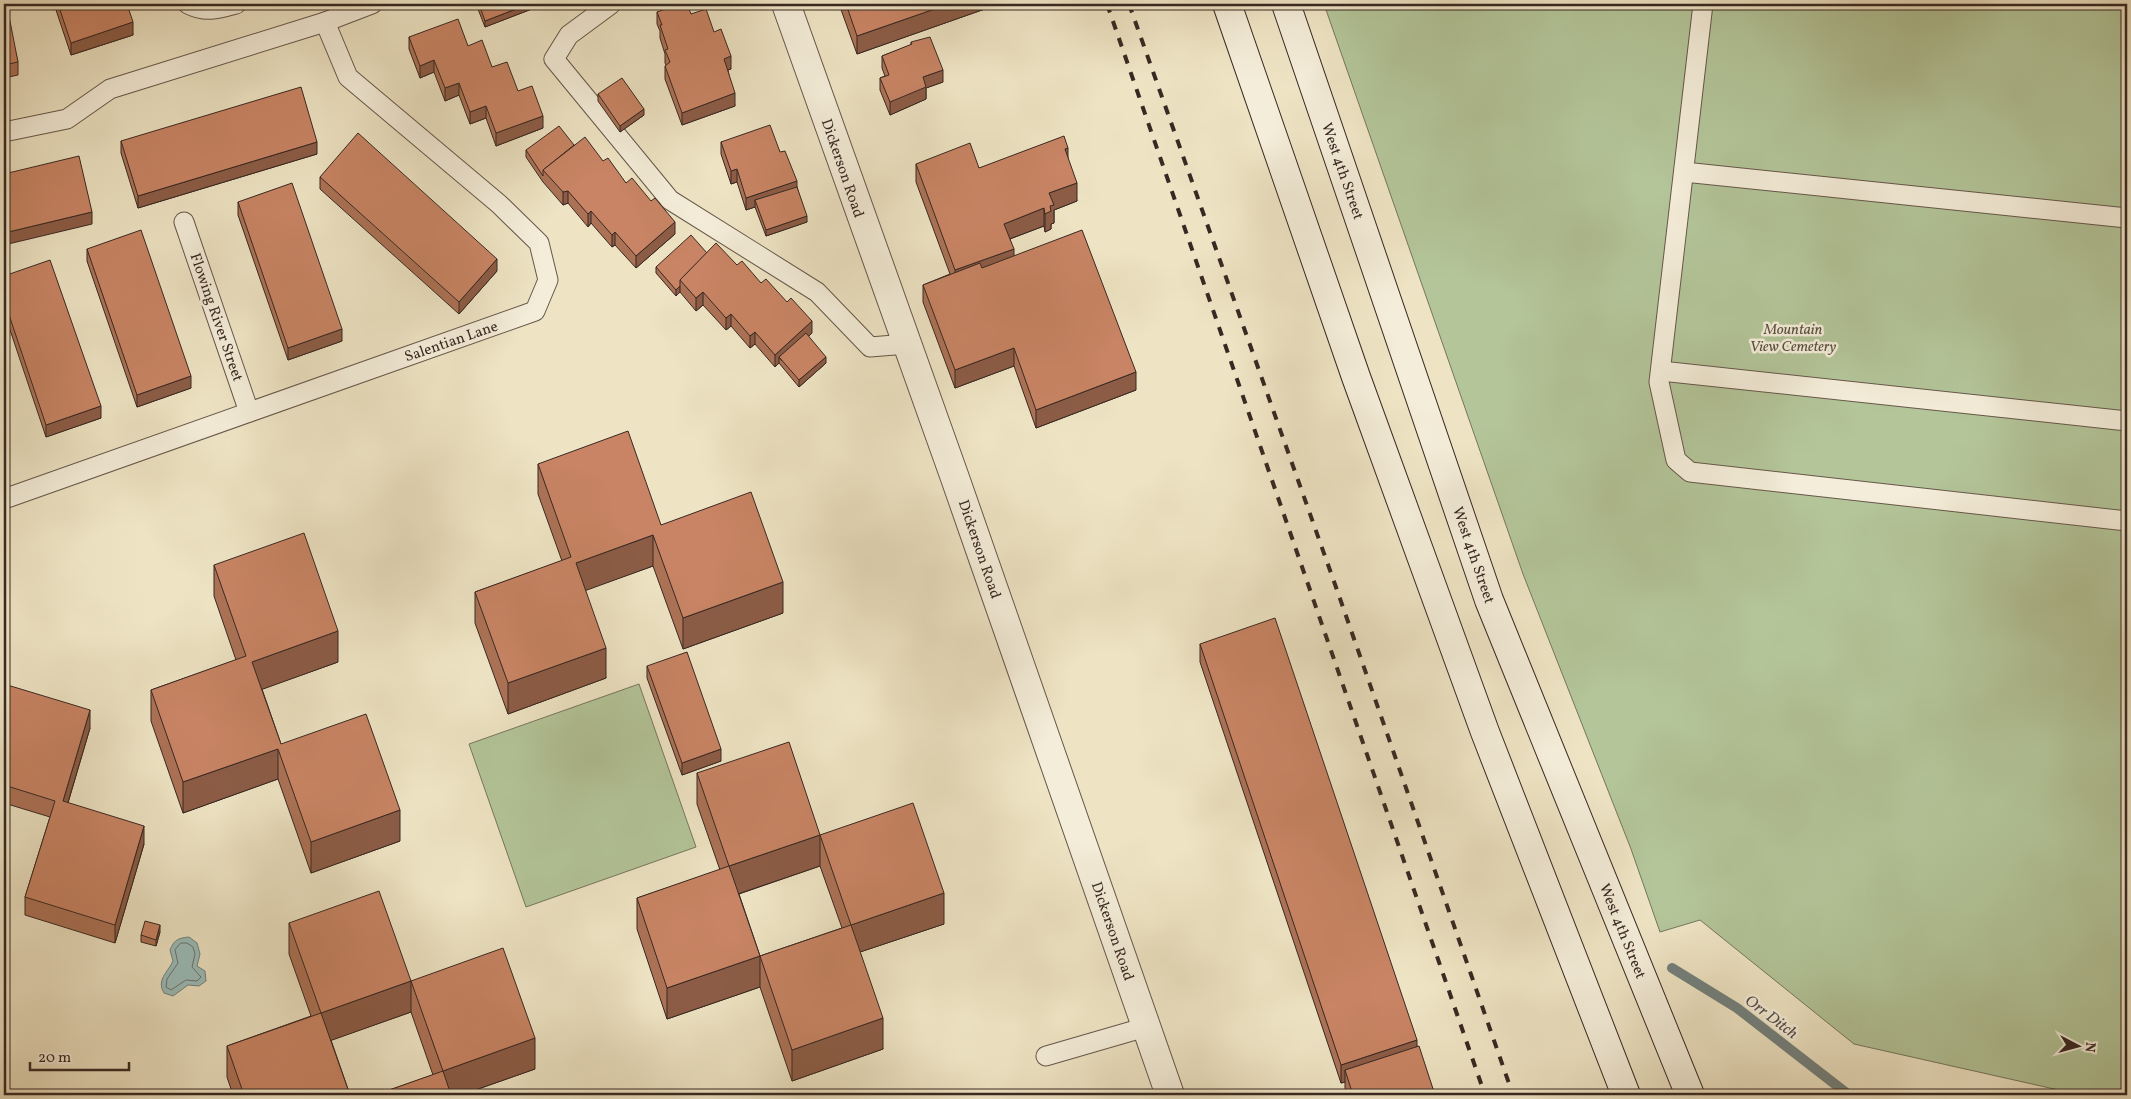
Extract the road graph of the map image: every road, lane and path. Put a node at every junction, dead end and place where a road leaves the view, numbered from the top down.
1 (188, 4) edge
2 (236, 4) edge
3 (372, 4) edge
4 (611, 4) edge
5 (786, 4) edge
6 (1227, 4) edge
7 (1286, 4) edge
8 (1703, 4) edge
9 (325, 22) junction
10 (4, 132) edge
11 (1684, 172) junction
12 (2127, 218) edge
13 (184, 222) dead end
14 (907, 344) junction
15 (1661, 371) junction
16 (249, 412) junction
17 (2127, 421) edge
18 (5, 495) edge
19 (2127, 521) edge
20 (1146, 1027) junction
21 (1046, 1056) dead end
22 (1170, 1095) edge
23 (1626, 1095) edge
24 (1690, 1095) edge

1 - 2 lane
3 - 9 lane
4 - 14 lane
5 - 14 main road, Dickerson Road
6 - 23 main road
7 - 24 main road, West 4th Street
8 - 11 lane
9 - 10 lane
9 - 16 lane, Salentian Lane
11 - 12 lane
11 - 15 lane
13 - 16 lane, Flowing River Street
14 - 20 main road, Dickerson Road
15 - 17 lane
15 - 19 lane
16 - 18 lane, Salentian Lane
20 - 21 lane
20 - 22 main road, Dickerson Road

